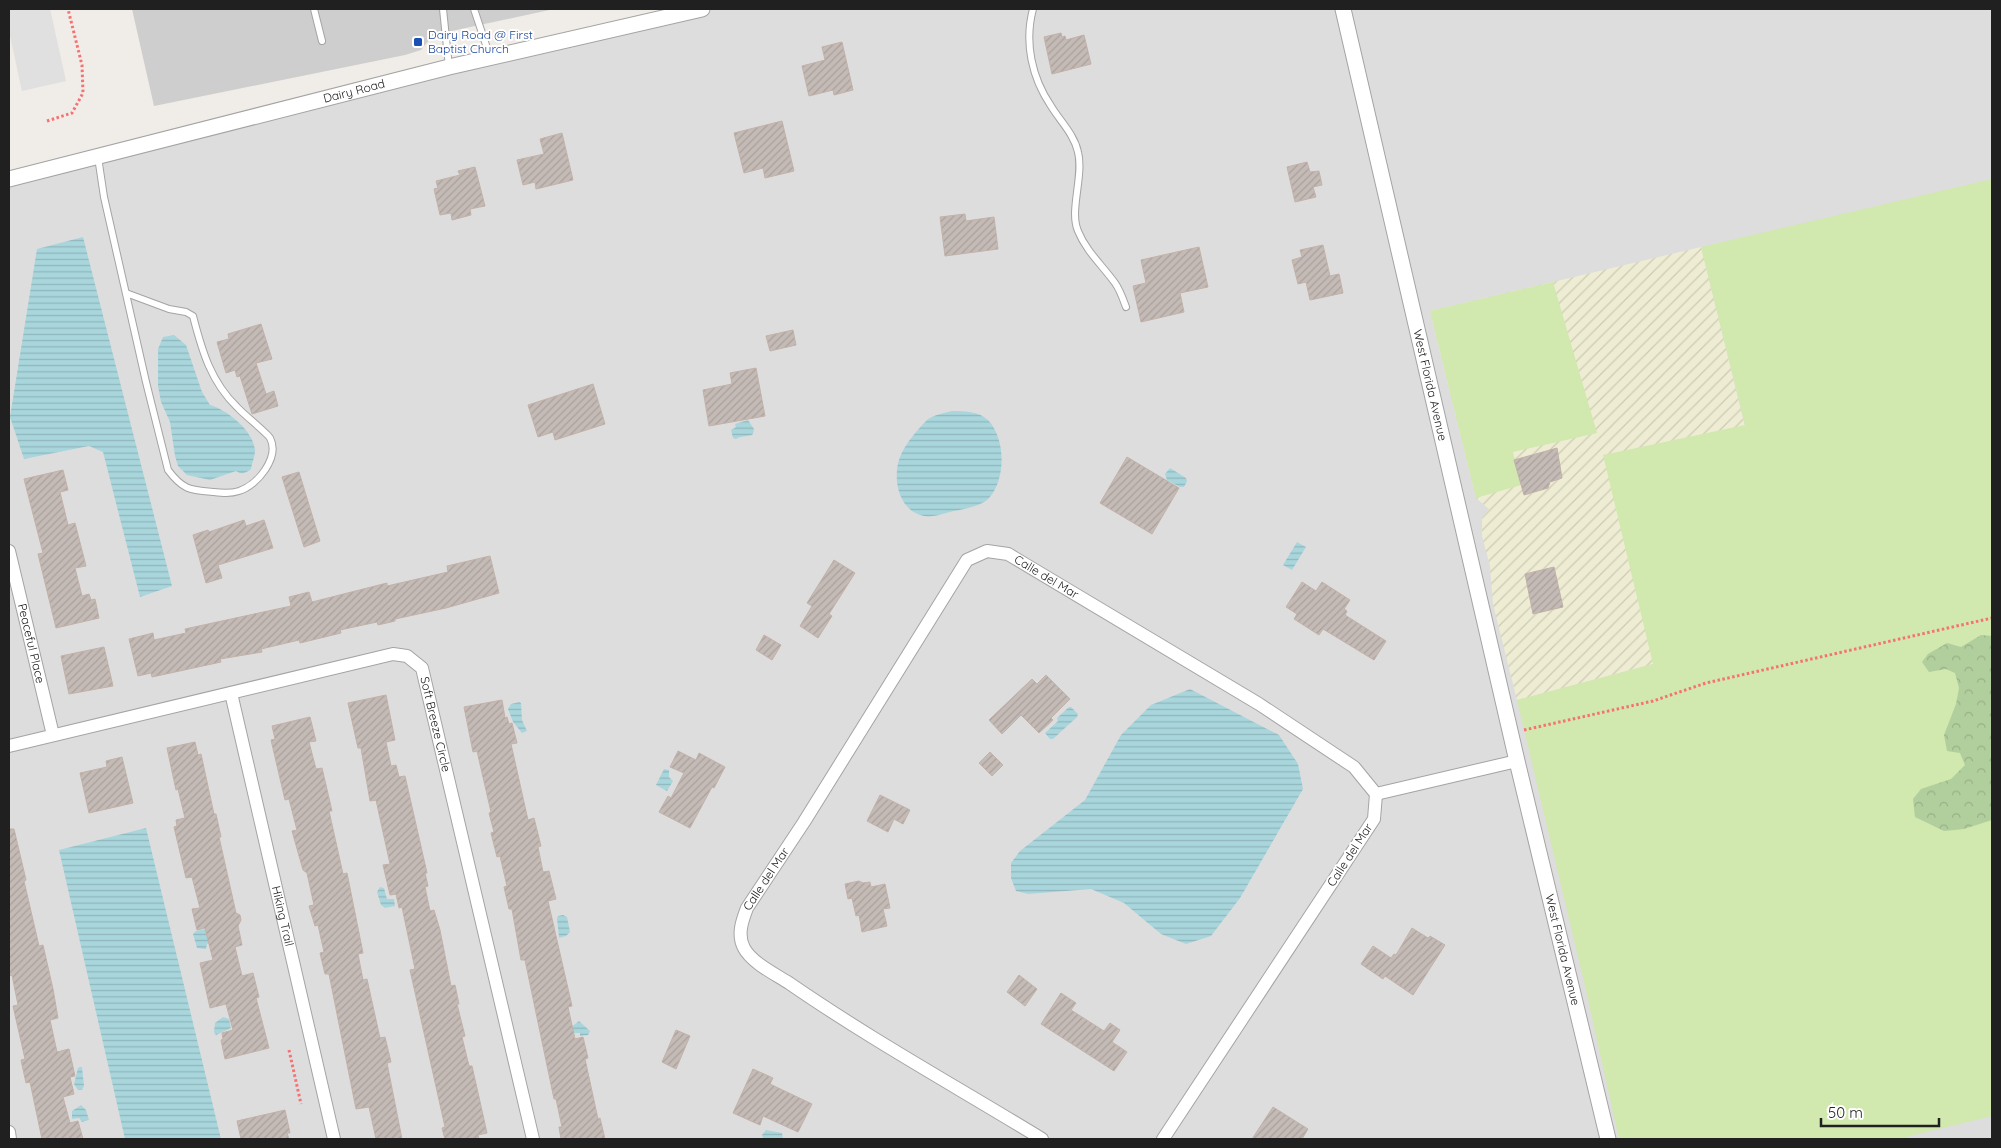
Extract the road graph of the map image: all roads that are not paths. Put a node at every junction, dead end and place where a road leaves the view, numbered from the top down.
1 (314, 9) edge
2 (443, 9) edge
3 (474, 9) edge
4 (702, 9) edge
5 (1032, 9) edge
6 (1343, 9) edge
7 (322, 41) dead end
8 (490, 58) junction
9 (449, 68) junction
10 (98, 157) junction
11 (9, 180) edge
12 (126, 293) junction
13 (1126, 307) dead end
14 (9, 551) edge
15 (231, 693) junction
16 (53, 735) junction
17 (9, 746) edge
18 (1517, 761) junction
19 (1376, 794) junction
20 (9, 1132) edge
21 (10, 1139) edge
22 (334, 1139) edge
23 (533, 1139) edge
24 (1042, 1139) edge
25 (1164, 1139) edge
26 (1608, 1139) edge

1 - 7 lane
2 - 9 lane
3 - 8 lane
4 - 8 street, Dairy Road
5 - 13 lane
6 - 18 street, West Florida Avenue
8 - 9 street, Dairy Road
9 - 10 street, Dairy Road
10 - 11 street, Dairy Road
10 - 12 lane
12 - 12 lane
14 - 16 street, Peaceful Place
15 - 16 street, Soft Breeze Circle
15 - 22 street, Hiking Trail
15 - 23 street, Soft Breeze Circle
16 - 17 street, Soft Breeze Circle
18 - 19 street
18 - 26 street, West Florida Avenue
19 - 24 street, Calle del Mar
19 - 25 street, Calle del Mar
20 - 21 street

